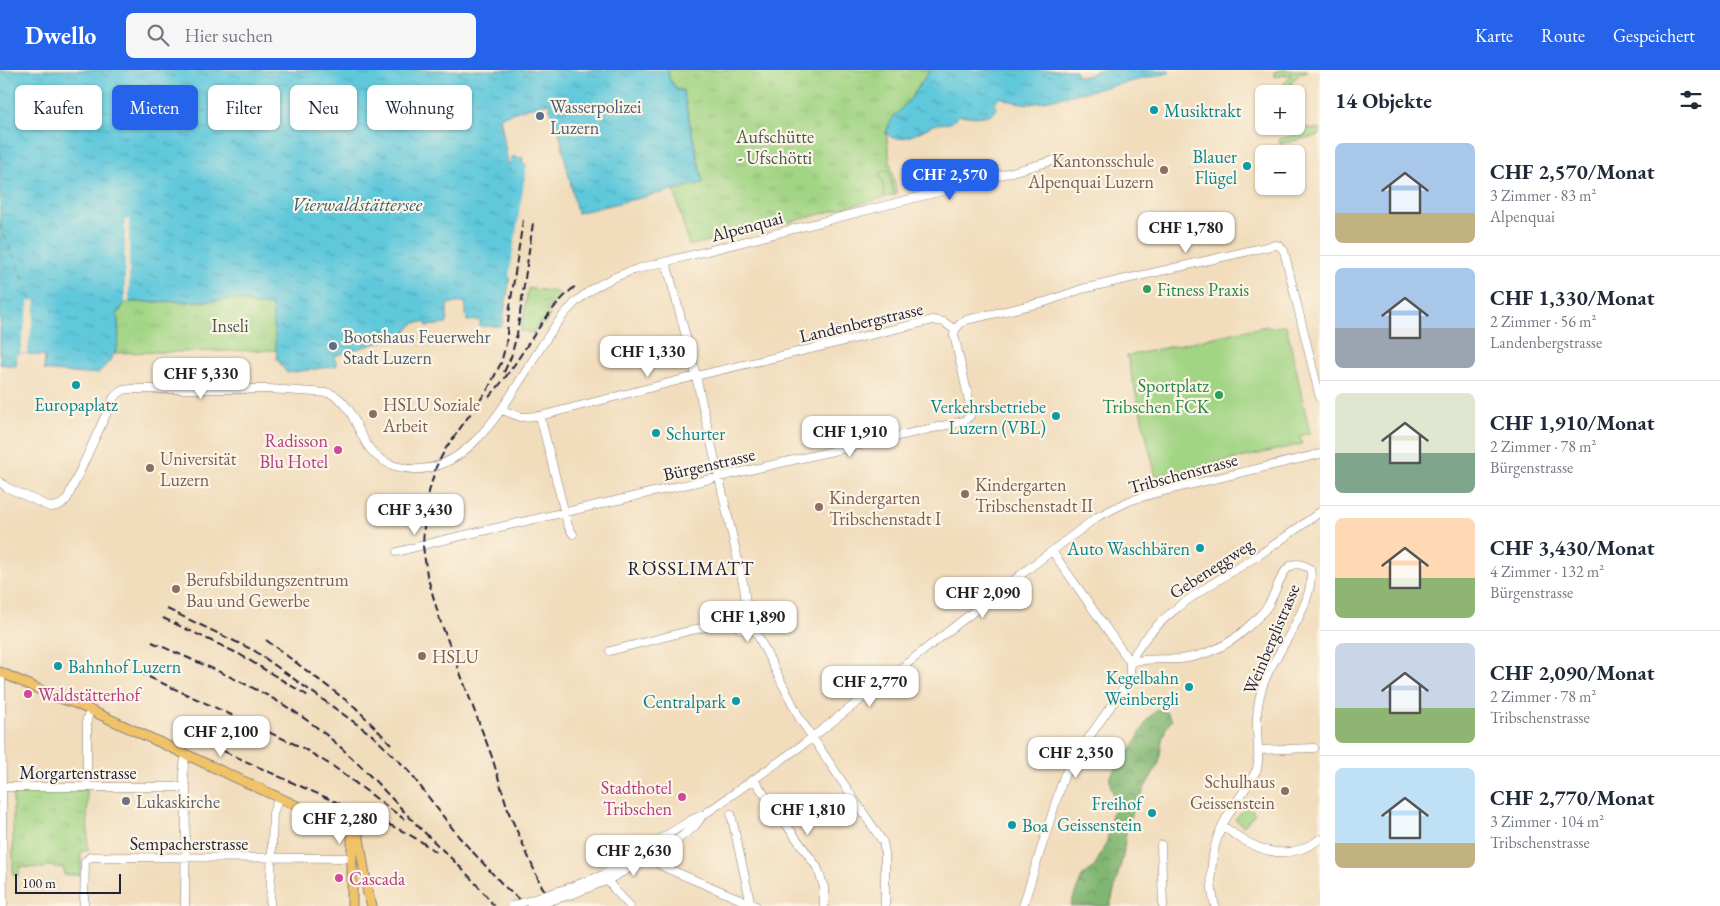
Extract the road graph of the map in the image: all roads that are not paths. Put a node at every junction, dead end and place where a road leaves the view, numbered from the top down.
1 (1059, 160) dead end
2 (666, 262) junction
3 (955, 330) junction
4 (696, 376) junction
5 (1320, 398) edge
6 (502, 410) junction
7 (540, 416) junction
8 (1320, 454) edge
9 (719, 477) junction
10 (2, 486) edge
11 (1320, 512) edge
12 (565, 513) junction
13 (573, 534) dead end
14 (1052, 551) junction
15 (397, 552) dead end
16 (746, 605) junction
17 (735, 621) junction
18 (754, 628) junction
19 (610, 651) dead end
20 (1130, 662) junction
21 (1, 671) edge
22 (91, 710) junction
23 (812, 737) junction
24 (1314, 748) dead end
25 (1259, 750) junction
26 (186, 755) junction
27 (754, 780) junction
28 (1, 786) edge
29 (86, 787) junction
30 (186, 787) junction
31 (279, 797) junction
32 (705, 814) junction
33 (731, 814) dead end
34 (1222, 826) junction
35 (352, 832) junction
36 (1320, 839) edge
37 (1161, 845) dead end
38 (1, 856) edge
39 (650, 856) junction
40 (185, 858) junction
41 (271, 858) junction
42 (352, 858) junction
43 (606, 877) junction
44 (571, 891) junction
45 (753, 905) edge
46 (2, 906) edge
47 (84, 906) edge
48 (185, 906) edge
49 (270, 906) edge
50 (352, 906) edge
51 (372, 906) edge
52 (512, 906) edge
53 (533, 906) edge
54 (630, 906) edge
55 (824, 906) edge
56 (885, 906) edge
57 (1022, 906) edge
58 (1163, 906) edge
59 (1215, 906) edge

1 - 2 street, Alpenquai
2 - 4 street
2 - 6 street, Alpenquai
3 - 4 street, Landenbergstrasse
3 - 5 street
3 - 9 street, Bürgenstrasse
4 - 7 street, Landenbergstrasse
4 - 9 street
6 - 7 street, Landenbergstrasse
6 - 10 street, Alpenquai
7 - 12 street
8 - 14 street, Tribschenstrasse
9 - 12 street, Bürgenstrasse
9 - 16 street
11 - 20 street, Gebeneggweg
12 - 13 street
12 - 15 street, Bürgenstrasse
14 - 20 street
14 - 23 street, Tribschenstrasse
16 - 17 street
16 - 18 street
17 - 18 street
17 - 19 street
18 - 23 street
20 - 25 street, Weinberglistrasse
20 - 57 street
21 - 22 main road
21 - 28 street
22 - 26 main road
22 - 29 street
23 - 27 street, Tribschenstrasse
23 - 56 street
24 - 25 street
25 - 34 street, Weinberglistrasse
26 - 30 street
26 - 31 main road
27 - 32 street, Tribschenstrasse
27 - 55 street
28 - 29 street, Morgartenstrasse
28 - 38 street
29 - 30 street, Morgartenstrasse
30 - 40 street
31 - 35 main road
31 - 41 street
32 - 39 street, Tribschenstrasse
32 - 43 street, Tribschenstrasse
33 - 45 street
34 - 36 street
34 - 59 street, Weinberglistrasse
35 - 42 main road
35 - 51 main road
37 - 58 street
38 - 46 street
39 - 43 street, Tribschenstrasse
39 - 45 street
40 - 41 street, Sempacherstrasse
40 - 47 street, Sempacherstrasse
40 - 48 street
41 - 42 street, Sempacherstrasse
41 - 49 street
42 - 50 main road
43 - 44 street, Tribschenstrasse
43 - 54 street
44 - 52 street, bridge
44 - 53 street, bridge

